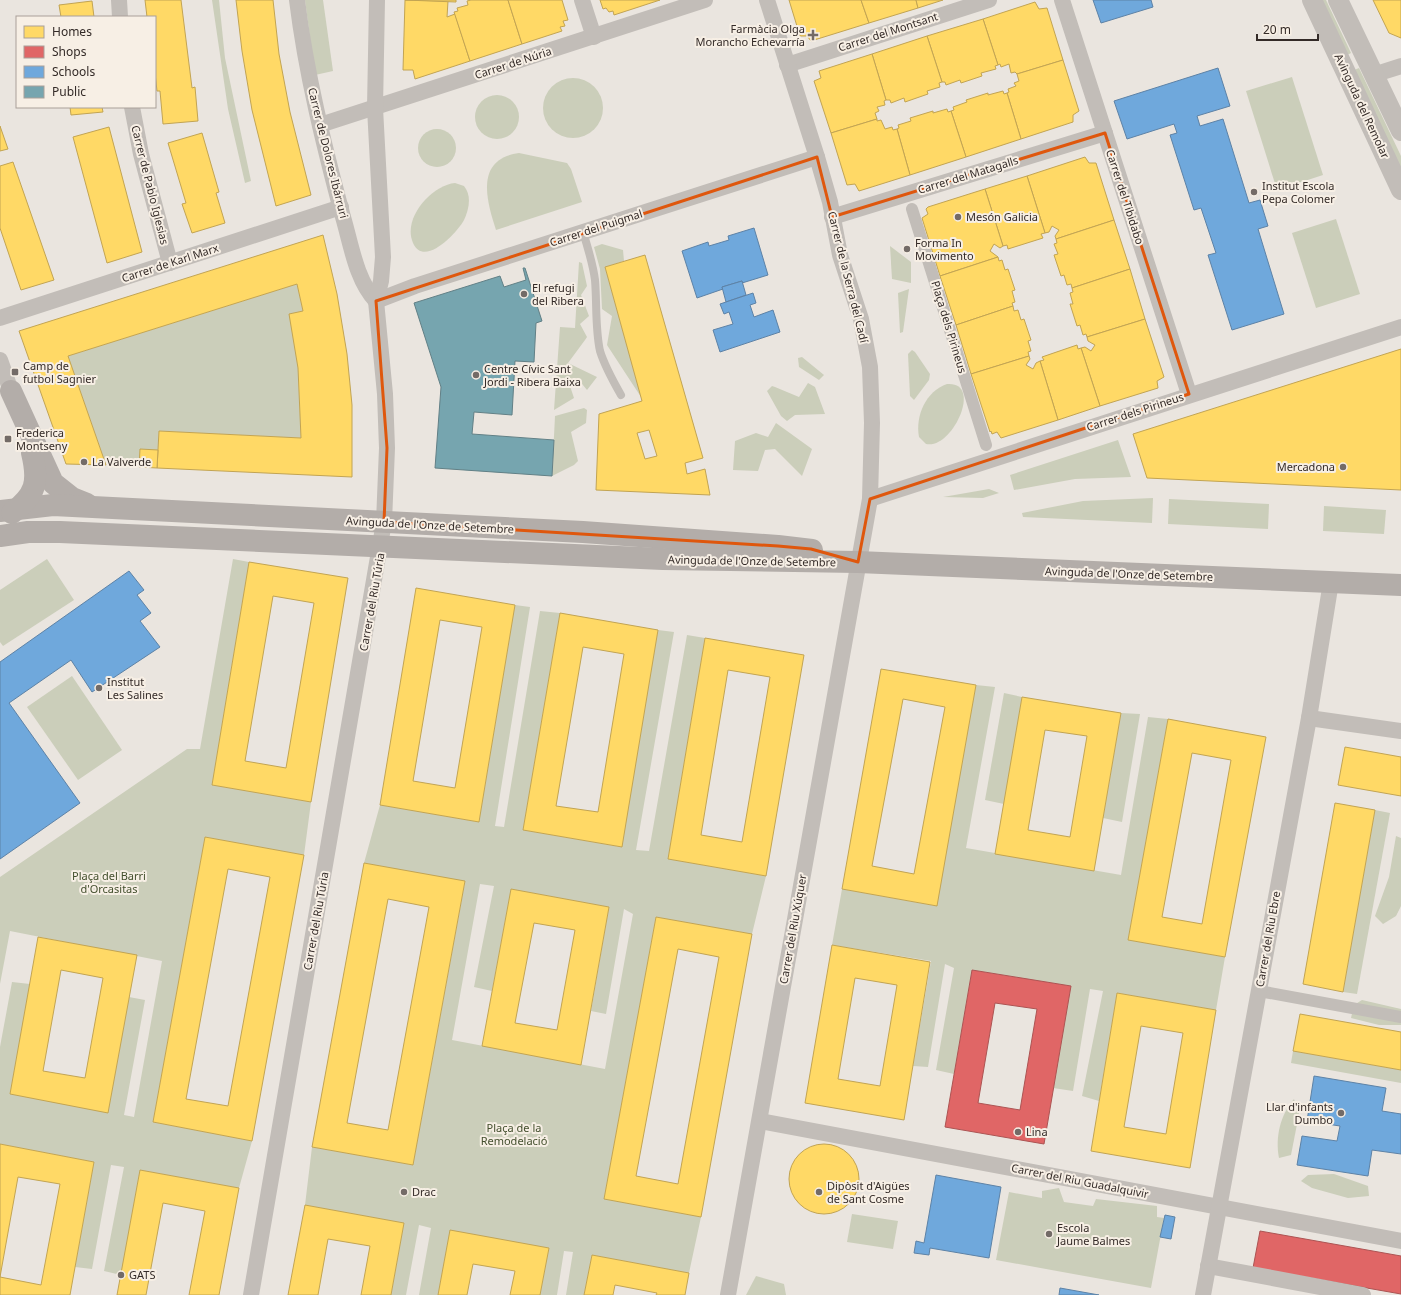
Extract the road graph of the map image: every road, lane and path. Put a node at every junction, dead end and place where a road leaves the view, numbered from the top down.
1 (119, 0) edge
2 (297, 0) edge
3 (377, 0) edge
4 (582, 0) edge
5 (705, 0) edge
6 (767, 0) edge
7 (989, 0) edge
8 (1062, 0) edge
9 (1312, 0) edge
10 (1338, 0) edge
11 (120, 16) edge
12 (594, 37) junction
13 (788, 65) junction
14 (1401, 66) edge
15 (1373, 75) junction
16 (132, 108) edge
17 (375, 108) junction
18 (320, 125) junction
19 (1401, 131) edge
20 (1105, 133) junction
21 (817, 157) junction
22 (1401, 190) edge
23 (341, 207) junction
24 (912, 209) dead end
25 (832, 217) junction
26 (583, 232) junction
27 (170, 263) junction
28 (376, 301) junction
29 (0, 318) edge
30 (1401, 327) edge
31 (0, 360) edge
32 (11, 392) junction
33 (1189, 394) junction
34 (621, 395) dead end
35 (986, 445) dead end
36 (870, 499) junction
37 (6, 506) edge
38 (95, 507) junction
39 (0, 522) edge
40 (384, 522) junction
41 (0, 536) edge
42 (381, 546) junction
43 (858, 562) junction
44 (1331, 582) junction
45 (1401, 585) edge
46 (1309, 718) junction
47 (1401, 731) edge
48 (1259, 990) junction
49 (1401, 1017) edge
50 (760, 1121) junction
51 (1220, 1207) junction
52 (1401, 1241) edge
53 (1208, 1266) junction
54 (251, 1295) edge
55 (728, 1295) edge
56 (1203, 1295) edge
57 (1363, 1295) edge

1 - 11 street
2 - 18 street, Carrer de Dolores Ibárruri
3 - 17 street, Carrer de Dolores Ibárruri
4 - 12 street
5 - 12 street, Carrer de Núria
6 - 13 street, Carrer de la Serra del Cadí
7 - 13 street, Carrer del Montsant
8 - 20 street, Carrer del Tibidabo
9 - 22 street, Avinguda del Remolar
10 - 15 street
12 - 17 street, Carrer de Núria
13 - 21 street, Carrer de la Serra del Cadí
14 - 15 street
15 - 19 street
16 - 27 street, Carrer de Pablo Iglesias
17 - 18 street, Carrer de Núria
17 - 28 street, Carrer de Dolores Ibárruri
18 - 23 street, Carrer de Dolores Ibárruri
20 - 25 street, Carrer del Matagalls
20 - 33 street, Carrer del Tibidabo
21 - 25 street, Carrer de la Serra del Cadí
21 - 26 street, Carrer del Puigmal
23 - 27 street, Carrer de Karl Marx
23 - 28 street, Carrer de Dolores Ibárruri
24 - 35 street, Plaça dels Pirineus
25 - 36 street, Carrer de la Serra del Cadí
26 - 28 street, Carrer del Puigmal
26 - 34 lane
27 - 29 street, Carrer de Karl Marx
28 - 40 street, Carrer de Dolores Ibárruri
30 - 33 street, Carrer dels Pirineus
31 - 32 street
32 - 37 main road
32 - 38 main road
33 - 36 street, Carrer dels Pirineus
36 - 43 street, Carrer de la Serra del Cadí
37 - 38 main road, Avinguda de l'Onze de Setembre
37 - 39 main road
38 - 40 main road, Avinguda de l'Onze de Setembre
40 - 42 street, Carrer de Dolores Ibárruri
40 - 43 main road, Avinguda de l'Onze de Setembre
41 - 42 main road, Avinguda de l'Onze de Setembre
42 - 43 main road, Avinguda de l'Onze de Setembre
42 - 54 street, Carrer del Riu Túria
43 - 44 main road, Avinguda de l'Onze de Setembre
43 - 50 street, Carrer del Riu Xúquer
44 - 45 main road, Avinguda de l'Onze de Setembre
44 - 46 street, Carrer del Riu Ebre
46 - 47 street
46 - 48 street, Carrer del Riu Ebre
48 - 49 street
48 - 51 street, Carrer del Riu Ebre
50 - 51 street, Carrer del Riu Guadalquivir
50 - 55 street, Carrer del Riu Xúquer
51 - 52 street, Carrer del Riu Guadalquivir
51 - 53 street, Carrer del Riu Ebre
53 - 56 street, Carrer del Riu Ebre
53 - 57 street

